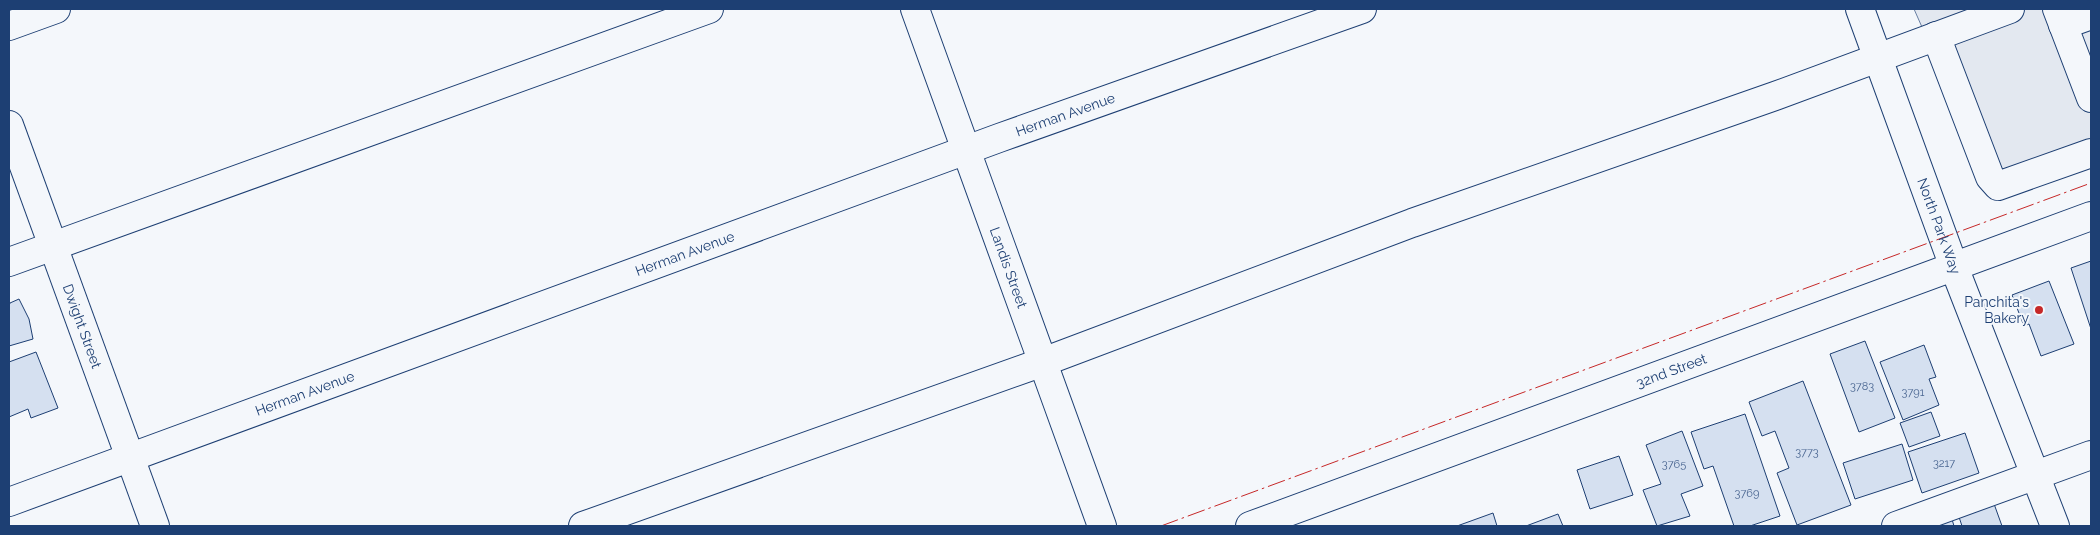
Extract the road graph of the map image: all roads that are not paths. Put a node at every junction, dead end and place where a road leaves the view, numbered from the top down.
1 (56, 9) edge
2 (709, 9) edge
3 (914, 9) edge
4 (1362, 9) edge
5 (1860, 9) edge
6 (2010, 9) edge
7 (2091, 14) edge
8 (2060, 17) edge
9 (9, 26) edge
10 (1936, 36) junction
11 (1878, 58) junction
12 (2091, 98) edge
13 (9, 125) edge
14 (966, 151) junction
15 (2091, 153) edge
16 (2091, 216) edge
17 (53, 246) junction
18 (9, 262) edge
19 (1954, 267) junction
20 (1043, 362) junction
21 (2091, 455) edge
22 (130, 458) junction
23 (2036, 475) junction
24 (9, 502) edge
25 (155, 526) edge
26 (583, 526) edge
27 (1102, 526) edge
28 (1250, 526) edge
29 (1896, 526) edge
30 (2055, 526) edge

1 - 9 street
2 - 17 street
3 - 14 street, Landis Street
4 - 14 street, Herman Avenue
5 - 11 street, North Park Way
6 - 10 street
7 - 8 street
8 - 12 street
10 - 11 street
10 - 15 street
11 - 19 street, North Park Way
11 - 20 street
13 - 17 street, Dwight Street
14 - 20 street, Landis Street
14 - 22 street, Herman Avenue
16 - 19 street, 32nd Street
17 - 18 street
17 - 22 street, Dwight Street
19 - 23 street, North Park Way
19 - 28 street, 32nd Street
20 - 26 street
20 - 27 street, Landis Street
21 - 23 street
22 - 24 street, Herman Avenue
22 - 25 street, Dwight Street
23 - 29 street
23 - 30 street, North Park Way

